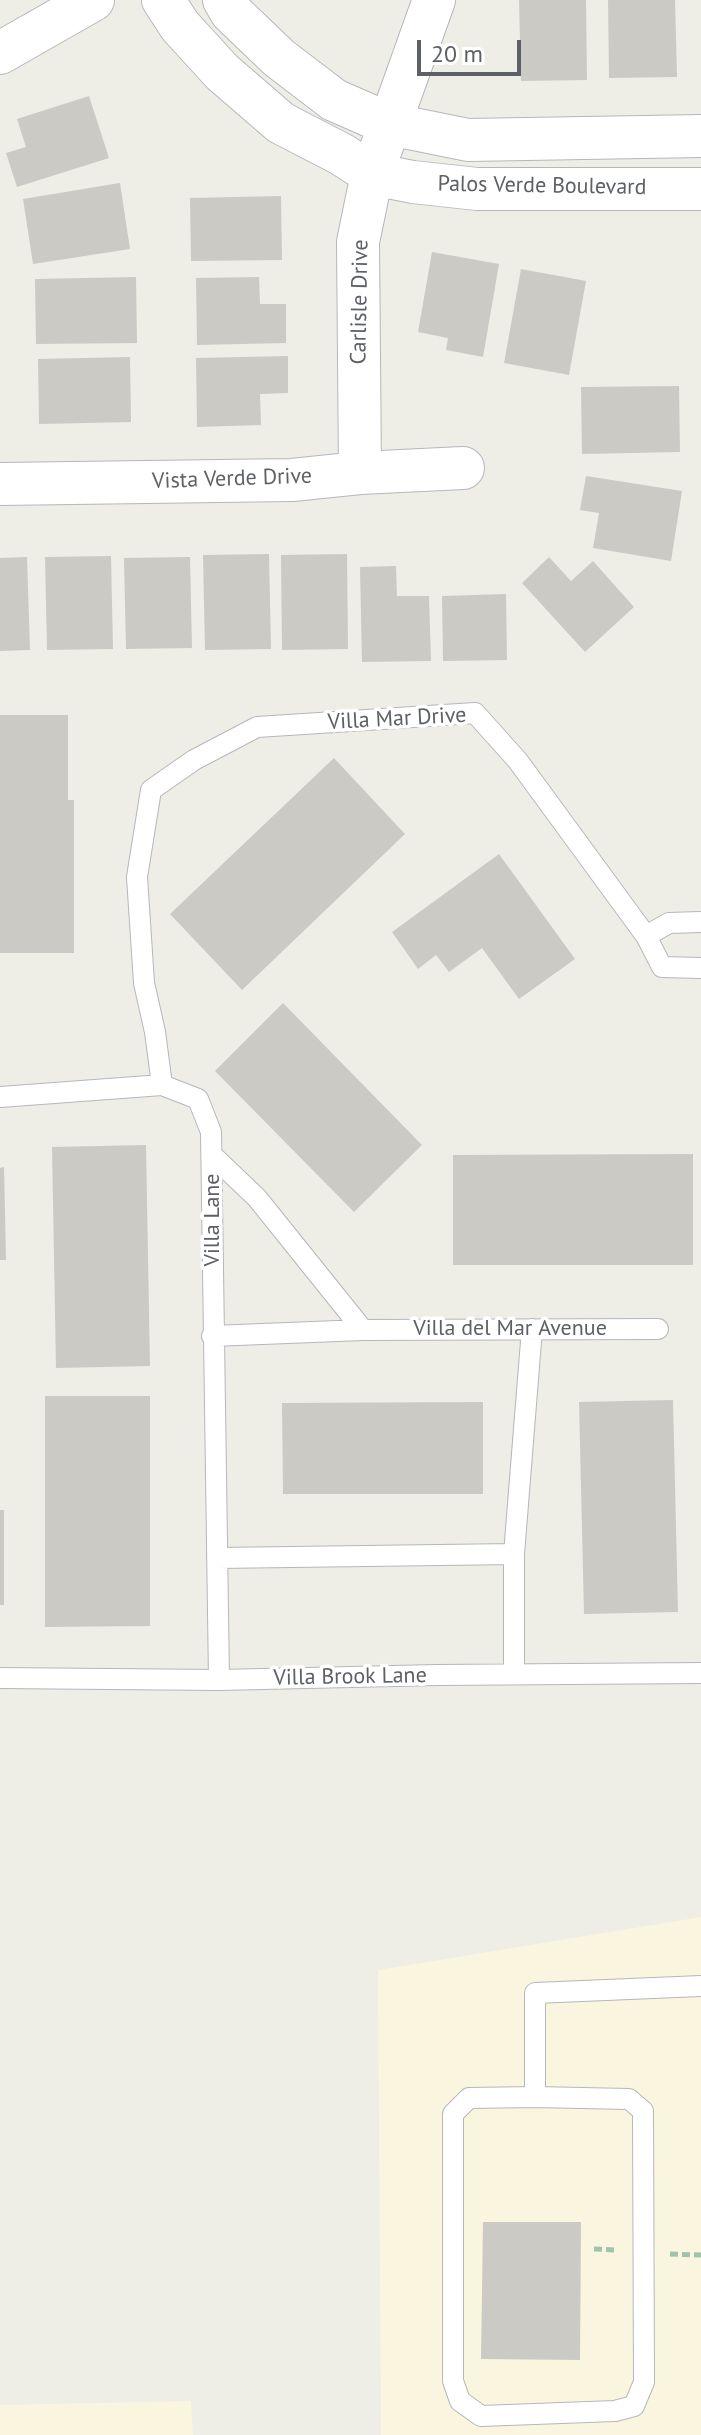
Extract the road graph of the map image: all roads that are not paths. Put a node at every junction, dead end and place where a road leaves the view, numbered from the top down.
1 (93, 0) edge
2 (163, 0) edge
3 (224, 0) edge
4 (434, 0) edge
5 (0, 53) edge
6 (389, 124) junction
7 (701, 136) edge
8 (372, 174) junction
9 (701, 189) edge
10 (463, 468) dead end
11 (360, 473) junction
12 (0, 484) edge
13 (701, 922) edge
14 (646, 936) junction
15 (701, 968) edge
16 (162, 1085) junction
17 (0, 1097) edge
18 (213, 1156) junction
19 (532, 1329) junction
20 (658, 1329) dead end
21 (363, 1330) junction
22 (212, 1336) junction
23 (514, 1554) junction
24 (217, 1558) junction
25 (701, 1673) edge
26 (514, 1674) junction
27 (0, 1678) edge
28 (219, 1680) junction
29 (701, 1986) edge
30 (535, 2097) junction

1 - 5 street
2 - 8 street, Palos Verde Boulevard
3 - 6 street, Palos Verde Boulevard
4 - 6 street, Carlisle Drive
6 - 7 street, Palos Verde Boulevard
6 - 8 street, Carlisle Drive
8 - 9 street, Palos Verde Boulevard
8 - 11 street, Carlisle Drive
10 - 11 street, Vista Verde Drive
11 - 12 street, Vista Verde Drive
13 - 14 lane
14 - 15 lane, Villa Mar Drive
14 - 16 lane, Villa Mar Drive
16 - 17 lane
16 - 18 lane, Villa Lane
18 - 21 lane
18 - 22 lane, Villa Lane
19 - 20 lane, Villa del Mar Avenue
19 - 21 lane, Villa del Mar Avenue
19 - 23 lane
21 - 22 lane, Villa del Mar Avenue
22 - 24 lane, Villa Lane
23 - 24 lane
23 - 26 lane
24 - 28 lane, Villa Lane
25 - 26 lane, Villa Brook Lane
26 - 28 lane, Villa Brook Lane
27 - 28 lane, Villa Brook Lane
29 - 30 lane
30 - 30 lane

